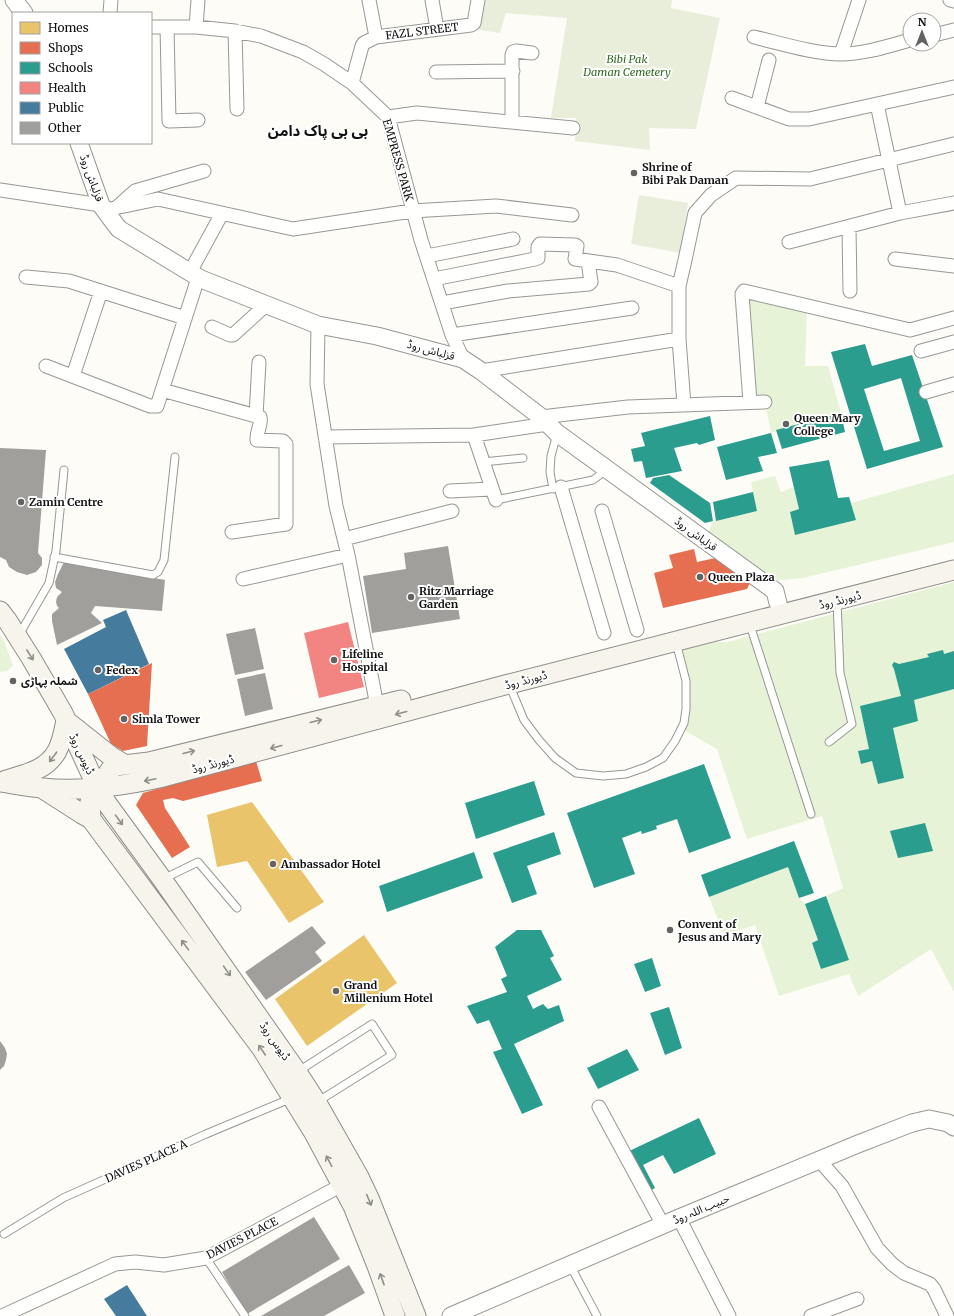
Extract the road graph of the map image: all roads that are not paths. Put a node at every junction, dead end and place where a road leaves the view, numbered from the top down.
1 (14, 0) edge
2 (111, 0) edge
3 (198, 0) edge
4 (369, 0) edge
5 (432, 0) edge
6 (478, 0) edge
7 (859, 0) edge
8 (950, 0) edge
9 (954, 1) edge
10 (23, 12) edge
11 (110, 12) edge
12 (152, 27) edge
13 (167, 27) junction
14 (196, 27) junction
15 (437, 29) junction
16 (954, 30) edge
17 (235, 31) junction
18 (942, 32) edge
19 (376, 37) junction
20 (754, 37) dead end
21 (902, 42) edge
22 (532, 53) dead end
23 (841, 54) junction
24 (769, 60) dead end
25 (512, 71) junction
26 (436, 72) dead end
27 (352, 83) junction
28 (954, 87) edge
29 (732, 98) dead end
30 (877, 104) junction
31 (757, 107) junction
32 (237, 109) dead end
33 (388, 117) junction
34 (198, 120) dead end
35 (512, 122) junction
36 (573, 128) dead end
37 (79, 144) edge
38 (954, 144) edge
39 (889, 160) junction
40 (204, 171) dead end
41 (0, 190) edge
42 (954, 203) edge
43 (108, 208) junction
44 (412, 211) junction
45 (900, 213) junction
46 (572, 215) dead end
47 (220, 217) dead end
48 (849, 227) junction
49 (513, 240) dead end
50 (789, 242) dead end
51 (427, 256) junction
52 (895, 259) dead end
53 (588, 261) junction
54 (954, 266) edge
55 (194, 275) junction
56 (26, 277) dead end
57 (434, 279) junction
58 (679, 286) junction
59 (101, 291) junction
60 (850, 291) dead end
61 (442, 303) junction
62 (266, 305) junction
63 (632, 308) dead end
64 (185, 318) junction
65 (954, 318) edge
66 (318, 325) junction
67 (212, 327) dead end
68 (452, 334) junction
69 (679, 339) junction
70 (954, 342) edge
71 (921, 351) dead end
72 (463, 359) junction
73 (258, 362) dead end
74 (46, 366) dead end
75 (481, 371) junction
76 (73, 376) junction
77 (954, 384) edge
78 (162, 390) junction
79 (926, 392) dead end
80 (750, 402) junction
81 (765, 402) dead end
82 (684, 405) junction
83 (256, 416) junction
84 (548, 425) junction
85 (474, 435) junction
86 (325, 437) junction
87 (175, 457) dead end
88 (522, 458) dead end
89 (483, 462) junction
90 (607, 469) junction
91 (64, 470) dead end
92 (557, 488) junction
93 (450, 491) dead end
94 (494, 494) junction
95 (452, 511) dead end
96 (602, 511) dead end
97 (232, 532) dead end
98 (344, 539) junction
99 (348, 555) junction
100 (54, 557) junction
101 (954, 557) edge
102 (954, 570) edge
103 (243, 579) dead end
104 (837, 600) junction
105 (778, 603) junction
106 (0, 612) edge
107 (749, 622) junction
108 (637, 630) dead end
109 (604, 633) dead end
110 (18, 637) junction
111 (676, 641) junction
112 (509, 684) junction
113 (377, 706) junction
114 (66, 720) junction
115 (830, 742) dead end
116 (124, 764) junction
117 (0, 782) edge
118 (98, 787) junction
119 (43, 788) junction
120 (811, 814) dead end
121 (91, 819) junction
122 (162, 879) junction
123 (237, 908) dead end
124 (297, 1072) junction
125 (292, 1098) junction
126 (317, 1103) junction
127 (599, 1107) dead end
128 (954, 1127) edge
129 (819, 1160) junction
130 (342, 1186) junction
131 (678, 1218) junction
132 (662, 1225) junction
133 (4, 1234) dead end
134 (206, 1258) junction
135 (570, 1264) junction
136 (857, 1299) dead end
137 (2, 1316) edge
138 (245, 1316) edge
139 (395, 1316) edge
140 (416, 1316) edge
141 (451, 1316) edge
142 (597, 1316) edge
143 (729, 1316) edge
144 (810, 1316) edge
145 (947, 1316) edge

1 - 10 street
2 - 11 street
3 - 14 street
4 - 19 street
5 - 15 street
6 - 15 street, FAZL STREET
7 - 23 street
8 - 9 street
12 - 13 street, EMPRESS PARK
13 - 14 street, EMPRESS PARK
13 - 34 street
14 - 17 street, EMPRESS PARK
15 - 19 street, FAZL STREET
16 - 18 street
17 - 27 street, EMPRESS PARK
17 - 32 street
19 - 27 street, FAZL STREET
20 - 23 street
21 - 23 street
22 - 25 street
24 - 31 street
25 - 26 street
25 - 35 street
27 - 33 street, EMPRESS PARK
28 - 30 street
29 - 31 street
30 - 31 street
30 - 39 street
33 - 35 street
33 - 44 street, EMPRESS PARK
35 - 36 street
37 - 43 street, قزلباش روڈ
38 - 39 street
39 - 45 street
39 - 58 street
40 - 43 street
41 - 43 street
42 - 45 street
43 - 44 street
43 - 55 street, قزلباش روڈ
44 - 46 street
44 - 51 street, EMPRESS PARK
45 - 48 street
47 - 55 street
48 - 50 street
48 - 60 street
49 - 51 street
51 - 57 street, EMPRESS PARK
52 - 54 street
53 - 57 street
53 - 58 street
53 - 61 street
55 - 62 street, قزلباش روڈ
55 - 64 street
56 - 59 street
57 - 61 street, EMPRESS PARK
58 - 69 street
59 - 64 street
59 - 76 street
61 - 68 street, EMPRESS PARK
62 - 66 street, قزلباش روڈ
62 - 67 street
63 - 68 street
64 - 78 street
65 - 80 street
66 - 72 street, قزلباش روڈ
66 - 86 street
68 - 72 street, EMPRESS PARK
69 - 75 street
69 - 82 street
70 - 71 street
72 - 75 street, قزلباش روڈ
73 - 83 street
74 - 76 street
75 - 84 street, قزلباش روڈ
76 - 78 street
77 - 79 street
78 - 83 street
80 - 81 street
80 - 82 street
82 - 84 street
83 - 97 street
84 - 85 street
84 - 90 street, قزلباش روڈ
84 - 92 lane
85 - 86 street
85 - 89 street
86 - 98 street
87 - 100 lane
88 - 89 lane
89 - 94 street
90 - 92 lane
90 - 105 street, قزلباش روڈ
91 - 100 lane
92 - 94 lane
92 - 109 street
93 - 94 street
95 - 98 street
96 - 108 street
98 - 99 street
99 - 103 street
99 - 113 street
100 - 110 lane
101 - 105 main road, ڈیورنڈ روڈ
102 - 104 main road, ڈیورنڈ روڈ
104 - 107 main road, ڈیورنڈ روڈ
104 - 115 lane
105 - 113 main road, ڈیورنڈ روڈ
106 - 110 main road, ڈیوس روڈ
107 - 111 main road, ڈیورنڈ روڈ
107 - 120 lane
110 -> 114 main road, ڈیوس روڈ
111 - 112 main road, ڈیورنڈ روڈ
111 - 112 lane
112 -> 118 main road, ڈیورنڈ روڈ
116 -> 113 main road, ڈیورنڈ روڈ
114 - 116 main road
114 -> 117 main road
114 - 118 main road, ڈیوس روڈ
116 - 118 main road, ڈیورنڈ روڈ
117 - 119 main road, ڈیورنڈ روڈ
118 - 119 main road, ڈیورنڈ روڈ
118 - 121 main road, ڈیوس روڈ
118 -> 122 main road, ڈیوس روڈ
119 - 121 main road, ڈیوس روڈ
125 -> 121 main road, ڈیوس روڈ
122 - 123 lane
122 -> 124 main road, ڈیوس روڈ
124 - 126 main road, ڈیوس روڈ
124 - 126 lane
130 -> 125 main road, ڈیوس روڈ
125 - 133 lane, DAVIES PLACE A
126 -> 140 main road, ڈیوس روڈ
127 - 132 street
128 - 129 street, حبیب اللہ روڈ
129 - 131 street, حبیب اللہ روڈ
129 - 145 street
130 - 134 street, DAVIES PLACE
139 -> 130 main road, ڈیوس روڈ
131 - 132 street, حبیب اللہ روڈ
131 - 143 street
132 - 135 street, حبیب اللہ روڈ
134 - 137 street, DAVIES PLACE
134 - 138 lane
135 - 141 street, حبیب اللہ روڈ
135 - 142 lane
136 - 144 street

